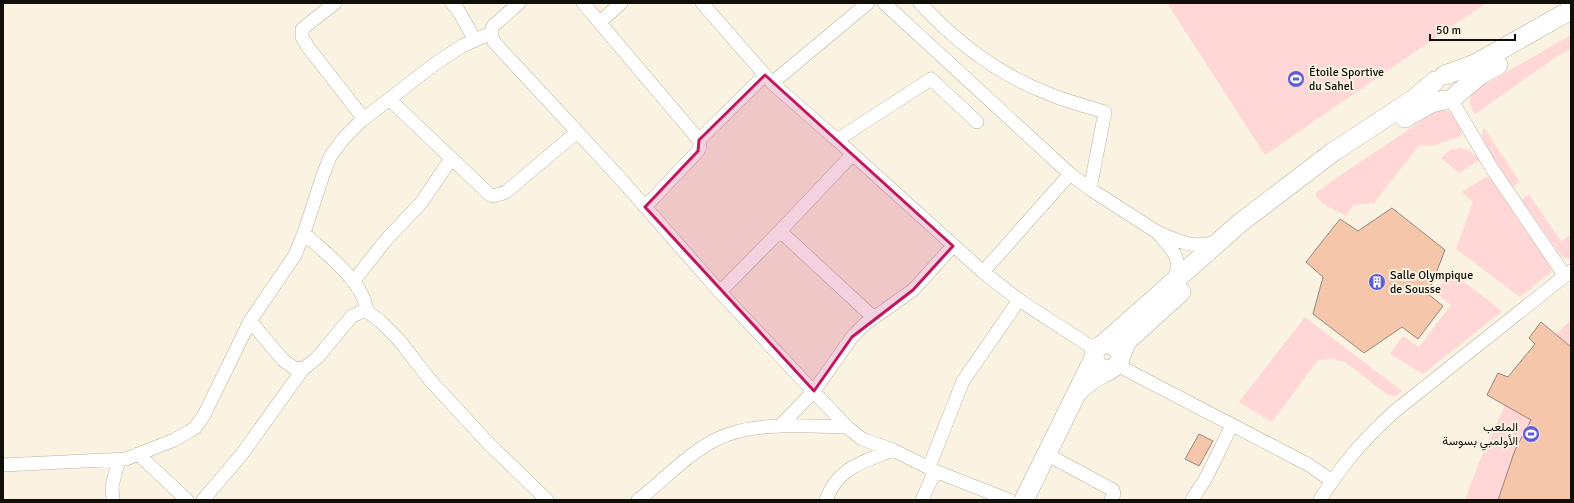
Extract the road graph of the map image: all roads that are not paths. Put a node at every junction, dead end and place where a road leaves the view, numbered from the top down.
1 (335, 3) edge
2 (452, 3) edge
3 (519, 3) edge
4 (583, 3) edge
5 (621, 3) edge
6 (702, 3) edge
7 (868, 3) edge
8 (884, 3) edge
9 (920, 3) edge
10 (1571, 10) edge
11 (600, 22) junction
12 (1571, 24) edge
13 (491, 33) junction
14 (475, 40) junction
15 (1440, 78) junction
16 (769, 79) junction
17 (1450, 98) junction
18 (390, 100) junction
19 (364, 119) junction
20 (977, 122) dead end
21 (577, 132) junction
22 (699, 140) junction
23 (837, 140) junction
24 (852, 154) junction
25 (451, 159) junction
26 (1070, 174) junction
27 (1090, 189) junction
28 (645, 207) junction
29 (780, 231) junction
30 (1157, 232) junction
31 (304, 233) junction
32 (1219, 240) junction
33 (953, 246) junction
34 (983, 272) junction
35 (1568, 273) edge
36 (353, 282) junction
37 (1171, 284) junction
38 (720, 292) junction
39 (1019, 300) junction
40 (368, 312) junction
41 (874, 318) junction
42 (250, 321) junction
43 (1097, 351) junction
44 (1115, 364) junction
45 (304, 369) junction
46 (814, 391) junction
47 (1079, 391) junction
48 (1232, 425) junction
49 (780, 426) junction
50 (847, 427) junction
51 (893, 450) junction
52 (138, 454) junction
53 (1046, 454) junction
54 (119, 460) junction
55 (3, 465) edge
56 (932, 469) junction
57 (1332, 481) junction
58 (113, 500) edge
59 (187, 500) edge
60 (203, 500) edge
61 (547, 500) edge
62 (638, 500) edge
63 (826, 500) edge
64 (922, 500) edge
65 (1009, 500) edge
66 (1024, 500) edge
67 (1111, 500) edge
68 (1192, 500) edge
69 (1320, 500) edge

1 - 19 street
2 - 14 street
3 - 13 street
4 - 11 street
5 - 11 street
6 - 16 street
7 - 16 street
8 - 26 street
9 - 27 street
10 - 15 main road
11 - 22 street
12 - 17 main road
13 - 14 street
13 - 21 street
14 - 18 street
15 - 17 main road
15 - 32 main road
16 - 22 street
16 - 23 street
17 - 35 street
17 - 44 main road
18 - 19 street
18 - 25 street
19 - 31 street
20 - 23 street
21 - 25 street
21 - 28 street
22 - 28 street
23 - 24 street
24 - 29 street
24 - 33 street
25 - 36 street
26 - 27 street
26 - 34 street
27 - 30 street
28 - 38 street
29 - 38 street
29 - 41 street
30 - 32 street
30 - 37 street
31 - 36 street
31 - 42 street
32 - 37 main road
33 - 34 street
33 - 41 street
34 - 39 street
35 - 57 street
36 - 40 street
37 - 43 main road
38 - 46 street
39 - 43 street
39 - 56 street
40 - 45 street
40 - 61 street
41 - 46 street
42 - 45 street
42 - 52 street
43 - 44 main road
43 - 47 main road
44 - 47 main road
44 - 48 street
45 - 60 street
46 - 49 street
46 - 50 street
47 - 53 main road
48 - 57 street
48 - 68 street
49 - 50 street
49 - 62 street
50 - 51 street
51 - 56 street
51 - 63 street
52 - 54 street
52 - 59 street
53 - 66 main road
53 - 67 street
54 - 55 street
54 - 58 street
56 - 64 street
56 - 65 street
57 - 69 street

